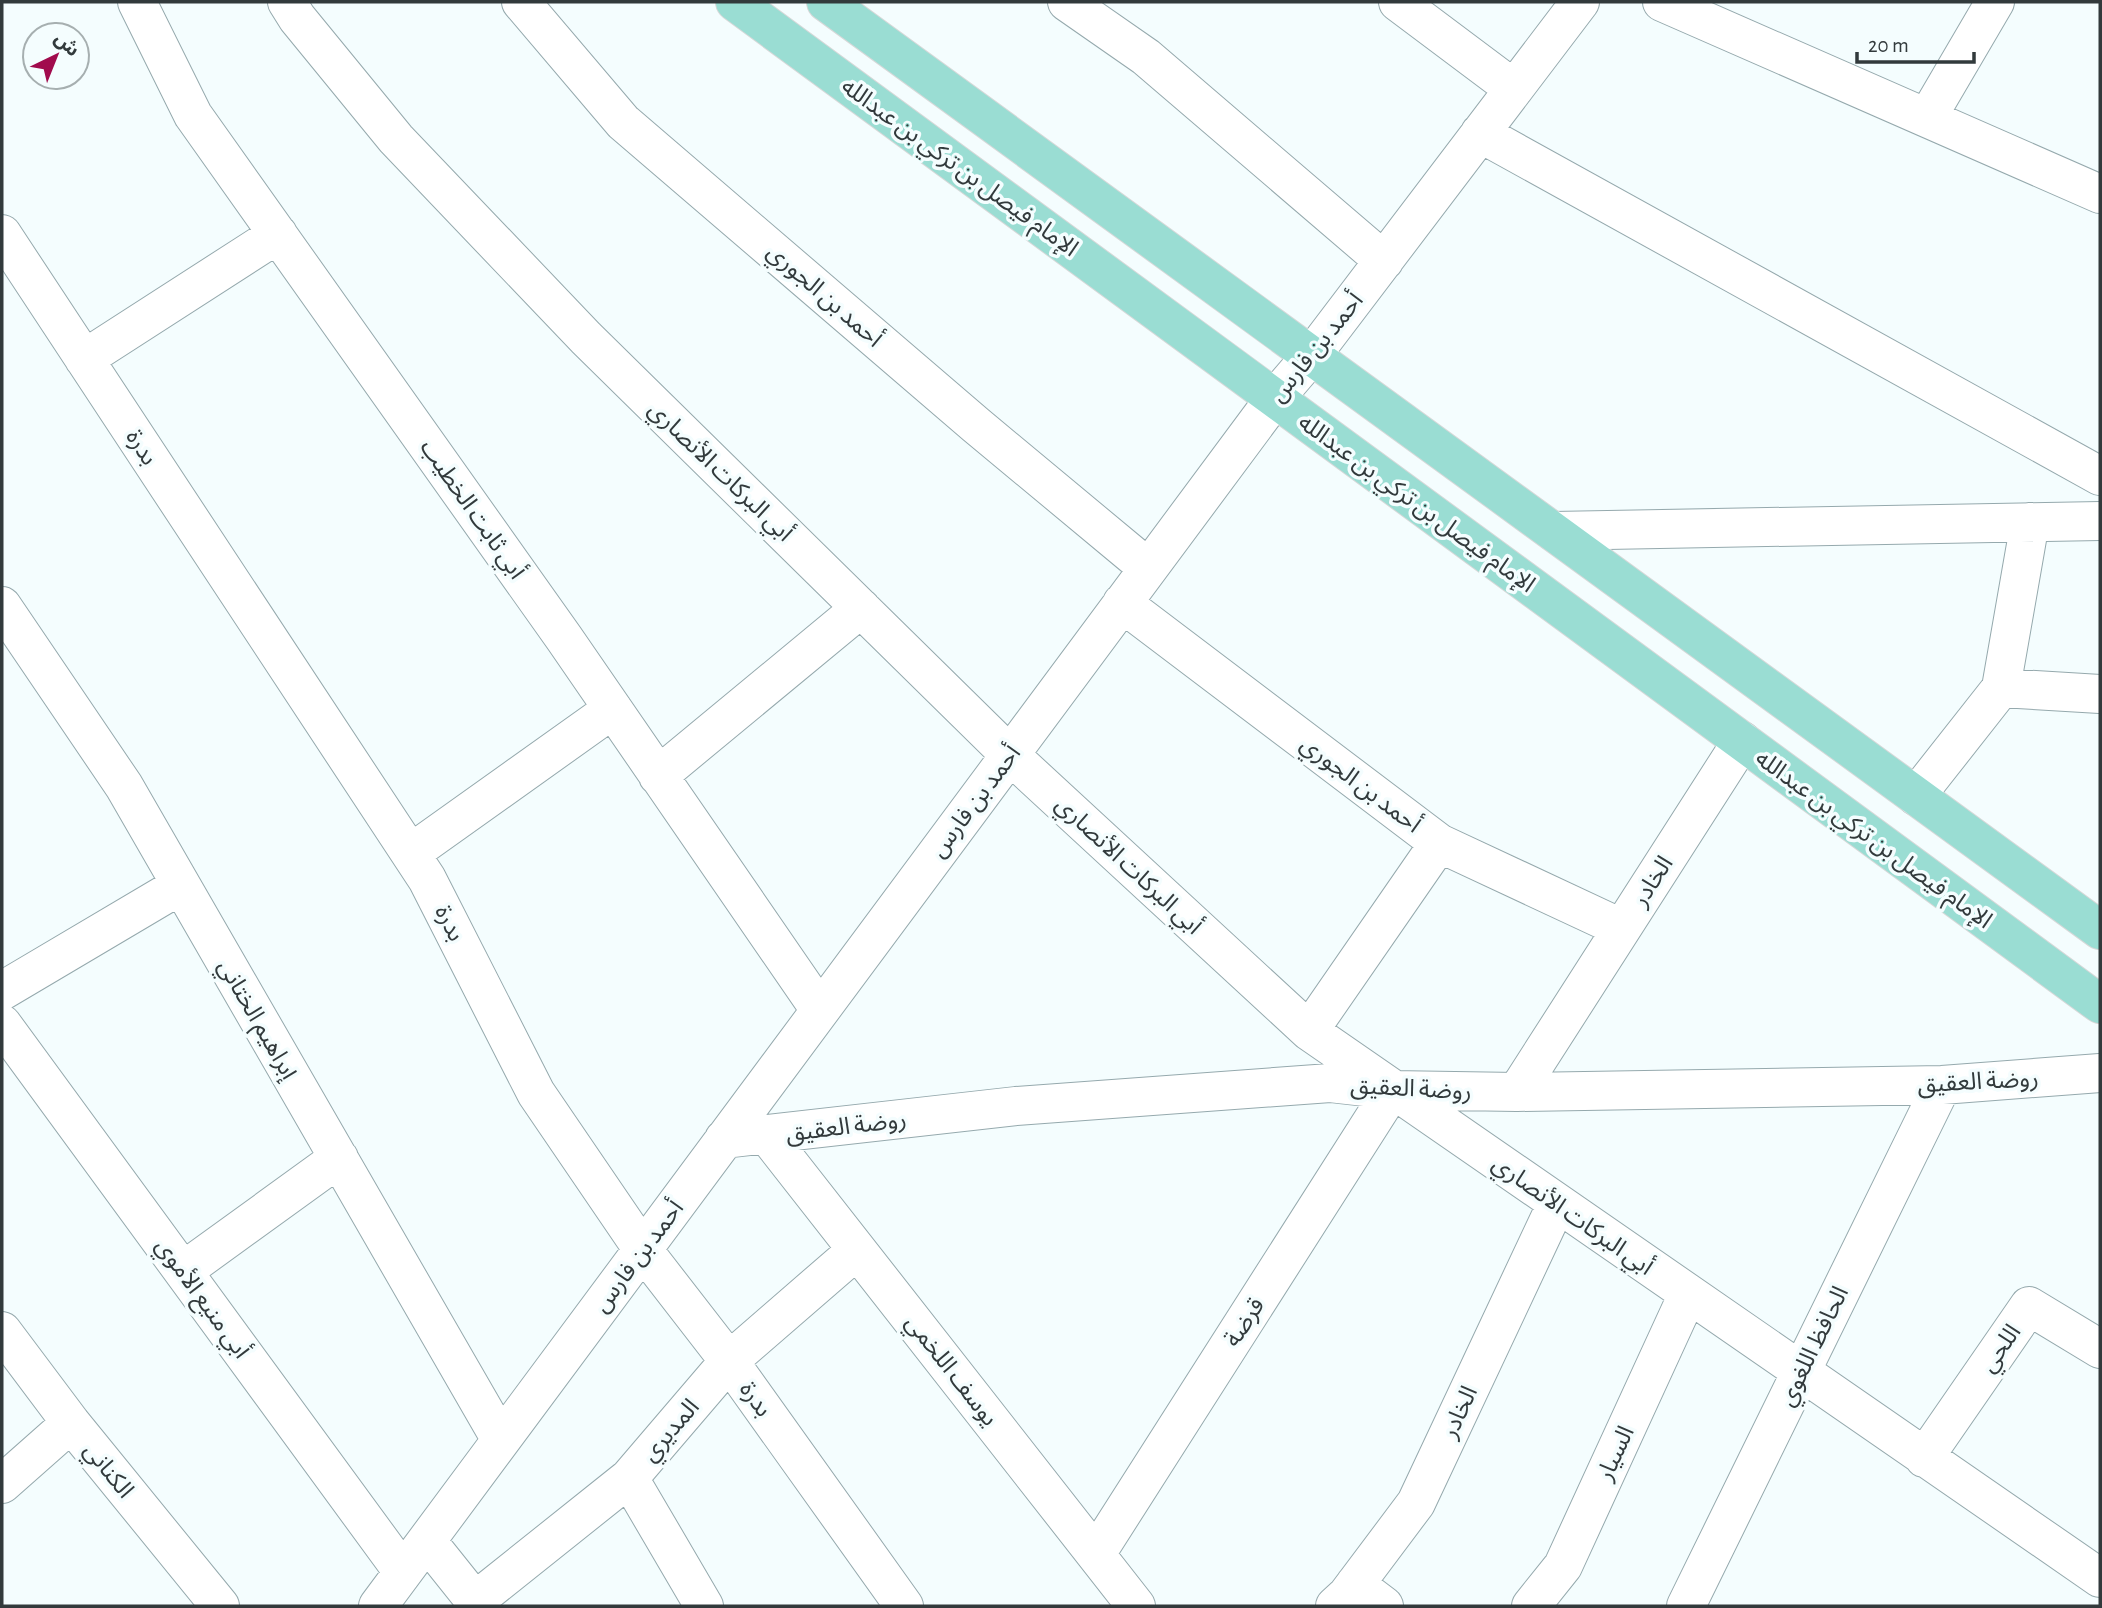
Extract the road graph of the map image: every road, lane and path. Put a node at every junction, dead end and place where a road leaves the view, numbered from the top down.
1 (137, 2) edge
2 (287, 2) edge
3 (521, 2) edge
4 (734, 2) edge
5 (826, 2) edge
6 (1067, 2) edge
7 (1398, 2) edge
8 (1580, 2) edge
9 (1662, 2) edge
10 (1995, 2) edge
11 (1514, 89) junction
12 (1927, 118) junction
13 (1480, 133) junction
14 (2100, 194) edge
15 (2, 234) edge
16 (278, 234) junction
17 (1384, 261) junction
18 (1312, 355) junction
19 (85, 359) junction
20 (1275, 398) junction
21 (2100, 476) edge
22 (2100, 521) edge
23 (2030, 522) junction
24 (1553, 531) junction
25 (1148, 568) junction
26 (1122, 603) junction
27 (2, 606) edge
28 (861, 608) junction
29 (2001, 688) junction
30 (2100, 694) edge
31 (613, 709) junction
32 (1742, 741) junction
33 (1010, 755) junction
34 (658, 776) junction
35 (1916, 796) junction
36 (1438, 843) junction
37 (411, 853) junction
38 (181, 886) junction
39 (1621, 928) junction
40 (2100, 930) edge
41 (2, 991) edge
42 (2100, 1004) edge
43 (820, 1010) junction
44 (2, 1024) edge
45 (1309, 1031) junction
46 (2100, 1073) edge
47 (1942, 1085) junction
48 (1392, 1090) junction
49 (1517, 1092) junction
50 (766, 1135) junction
51 (724, 1139) junction
52 (339, 1158) junction
53 (1557, 1203) junction
54 (643, 1250) junction
55 (857, 1250) junction
56 (183, 1271) junction
57 (1688, 1294) junction
58 (2, 1331) edge
59 (2100, 1349) edge
60 (729, 1362) junction
61 (1800, 1372) junction
62 (71, 1423) junction
63 (501, 1440) junction
64 (1924, 1458) junction
65 (629, 1478) junction
66 (2, 1484) edge
67 (427, 1541) junction
68 (1096, 1554) junction
69 (403, 1572) junction
70 (2100, 1578) edge
71 (1345, 1595) edge
72 (477, 1604) edge
73 (220, 1606) edge
74 (378, 1606) edge
75 (704, 1606) edge
76 (904, 1606) edge
77 (1136, 1606) edge
78 (1384, 1606) edge
79 (1531, 1606) edge
80 (1687, 1606) edge

1 - 16 street, أبي ثابت الخطيب
2 - 28 street, أبي البركات الأنصاري
3 - 25 street, أحمد بن الجوري
4 - 20 main road, الإمام فيصل بن تركي بن عبدالله
5 - 18 main road
6 - 17 street
7 - 11 street
8 - 11 street, أحمد بن فارس
9 - 12 street
10 - 12 street
11 - 13 street, أحمد بن فارس
12 - 14 street
13 - 17 street, أحمد بن فارس
13 - 21 street
15 - 19 street, بدرة
16 - 19 street
16 - 31 street, أبي ثابت الخطيب
17 - 18 street, أحمد بن فارس
18 - 20 street, أحمد بن فارس
18 - 24 main road
19 - 37 street, بدرة
20 - 25 street, أحمد بن فارس
20 - 32 main road, الإمام فيصل بن تركي بن عبدالله
22 - 23 street
23 - 24 street
23 - 29 street
24 - 35 main road
25 - 26 street, أحمد بن فارس
26 - 33 street, أحمد بن فارس
26 - 36 street, أحمد بن الجوري
27 - 38 street, إبراهيم الختاني
28 - 33 street, أبي البركات الأنصاري
28 - 34 street
29 - 30 street
29 - 35 street
31 - 34 street, أبي ثابت الخطيب
31 - 37 street
32 - 39 street, الخادر
32 - 42 main road, الإمام فيصل بن تركي بن عبدالله
33 - 43 street, أحمد بن فارس
33 - 45 street, أبي البركات الأنصاري
34 - 43 street, أبي ثابت الخطيب
35 - 40 main road
36 - 39 street, أحمد بن الجوري
36 - 45 street
37 - 54 street, بدرة
38 - 41 street
38 - 52 street, إبراهيم الختاني
39 - 49 street, الخادر
43 - 51 street, أحمد بن فارس
44 - 56 street, أبي منيع الأموي
45 - 48 street, أبي البركات الأنصاري
46 - 47 street, روضة العقيق
47 - 49 street, روضة العقيق
47 - 61 street, الحافظ اللغوي
48 - 49 street, روضة العقيق
48 - 50 street, روضة العقيق
48 - 53 street, أبي البركات الأنصاري
48 - 68 street, قرضة
50 - 51 street, روضة العقيق
50 - 55 street, يوسف اللخمي
51 - 54 street, أحمد بن فارس
52 - 56 street
52 - 63 street, إبراهيم الختاني
53 - 57 street, أبي البركات الأنصاري
53 - 71 street, الخادر
54 - 60 street, بدرة
54 - 63 street, أحمد بن فارس
55 - 60 street, المديري
55 - 68 street, يوسف اللخمي
56 - 69 street, أبي منيع الأموي
57 - 61 street, أبي البركات الأنصاري
57 - 79 street, السيار
58 - 62 street, الكناني
59 - 64 street, اللحي
60 - 65 street, المديري
60 - 76 street, بدرة
61 - 64 street, أبي البركات الأنصاري
61 - 80 street, الحافظ اللغوي
62 - 66 street
62 - 73 street, الكناني
63 - 67 street, أحمد بن فارس
64 - 70 street, أبي البركات الأنصاري
65 - 72 street, المديري
65 - 75 street
67 - 69 street, أحمد بن فارس
67 - 72 street
68 - 77 street, يوسف اللخمي
69 - 74 street, أحمد بن فارس
71 - 78 street

